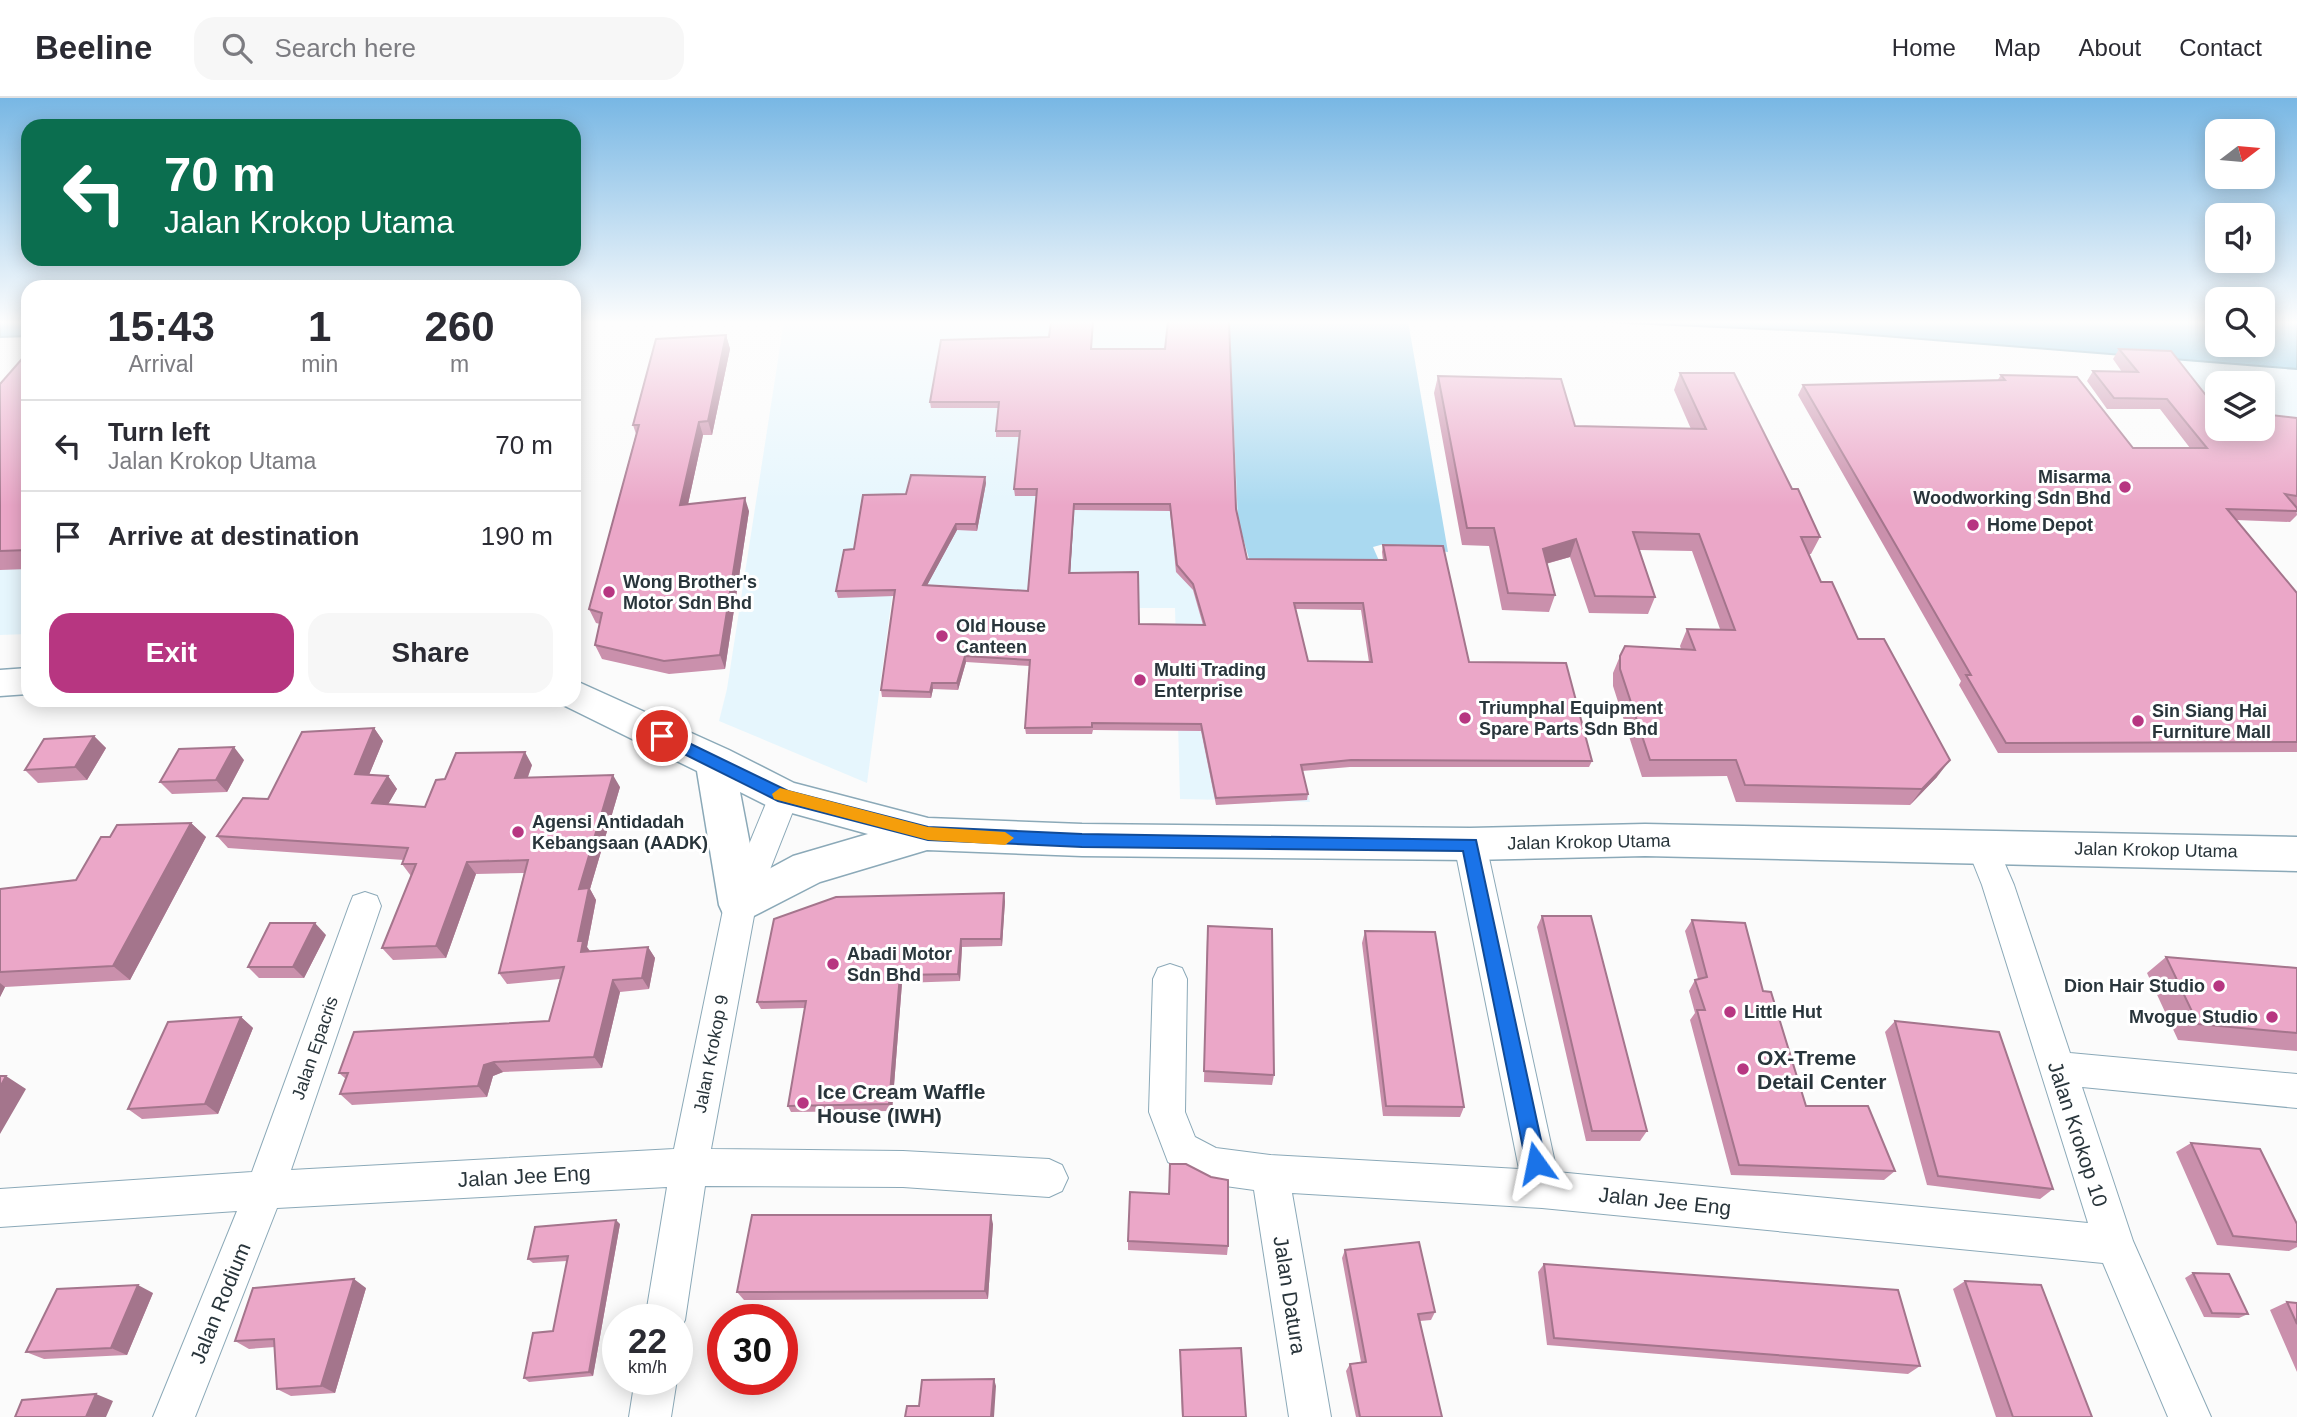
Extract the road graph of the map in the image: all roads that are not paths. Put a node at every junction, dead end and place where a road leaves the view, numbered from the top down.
1 (21, 682) edge
2 (0, 683) edge
3 (581, 697) edge
4 (715, 760) junction
5 (784, 796) junction
6 (928, 834) junction
7 (1470, 844) junction
8 (1982, 845) junction
9 (2297, 854) edge
10 (740, 905) junction
11 (365, 906) dead end
12 (1170, 979) dead end
13 (2057, 1068) junction
14 (2297, 1091) edge
15 (689, 1167) junction
16 (1270, 1173) junction
17 (1049, 1178) dead end
18 (1542, 1189) junction
19 (265, 1190) junction
20 (0, 1208) edge
21 (2115, 1245) junction
22 (668, 1304) edge
23 (653, 1395) edge
24 (174, 1417) edge
25 (650, 1417) edge
26 (1310, 1417) edge
27 (2190, 1417) edge

1 - 2 street
3 - 4 street, Jalan Krokop Utama
4 - 5 street, Jalan Krokop Utama
4 - 10 street
5 - 6 street, Jalan Krokop Utama
5 - 10 street, Jalan Krokop 9
6 - 7 street, Jalan Krokop Utama
6 - 10 street
7 - 8 street, Jalan Krokop Utama
7 - 18 street
8 - 9 street, Jalan Krokop Utama
8 - 13 street, Jalan Krokop 10
10 - 15 street, Jalan Krokop 9
11 - 19 street, Jalan Epacris
12 - 16 street, Jalan Jee Eng
13 - 14 street
13 - 21 street, Jalan Krokop 10
15 - 17 street, Jalan Jee Eng
15 - 19 street, Jalan Jee Eng
15 - 22 street, Jalan Krokop 9
16 - 18 street, Jalan Jee Eng
16 - 26 street, Jalan Datura
18 - 21 street, Jalan Jee Eng
19 - 20 street, Jalan Jee Eng
19 - 24 street, Jalan Rodium
21 - 27 street, Jalan Krokop 10
23 - 25 street

